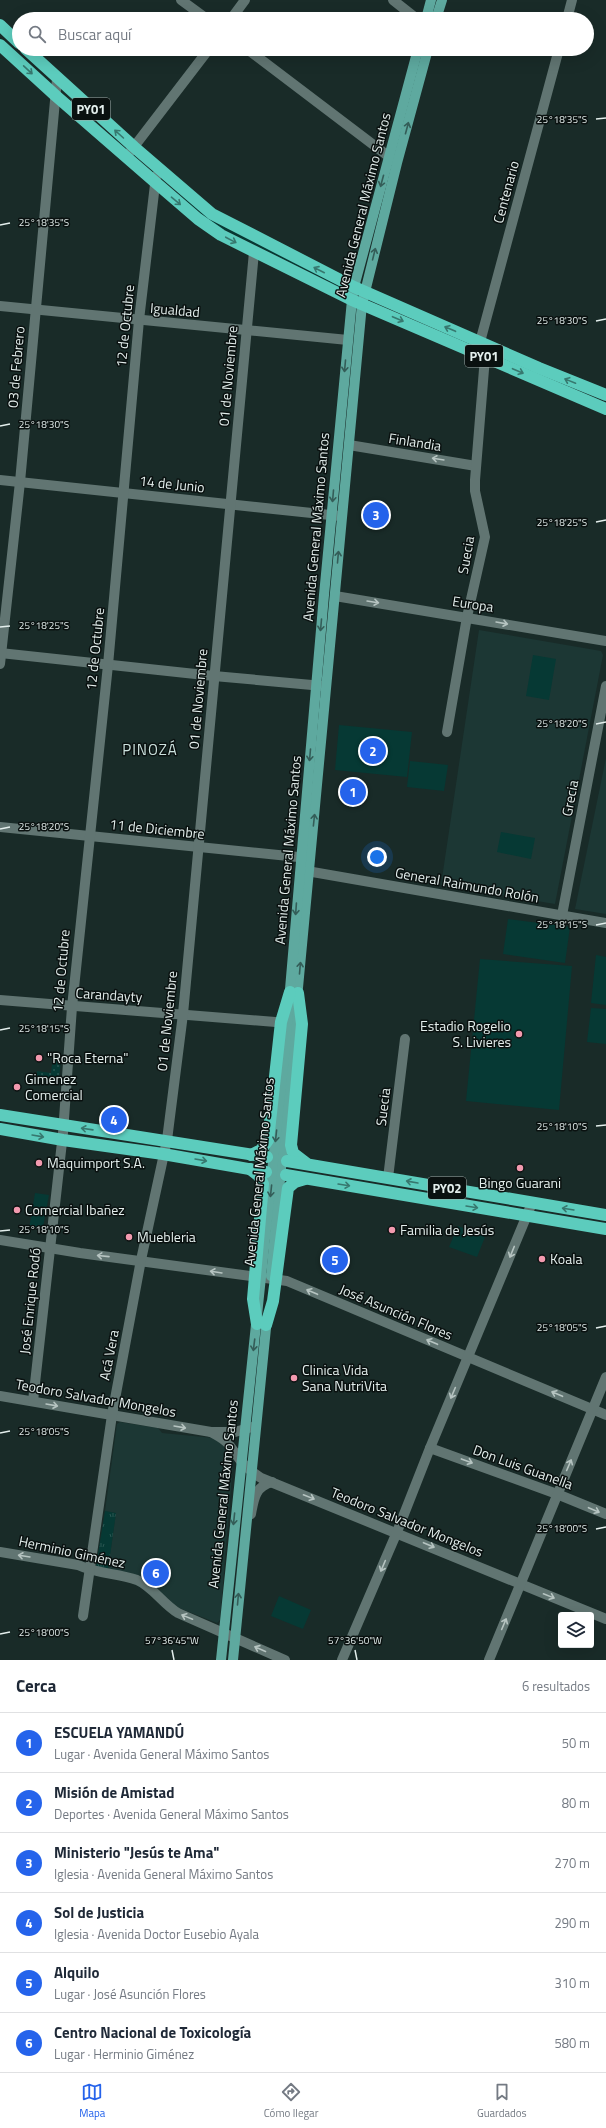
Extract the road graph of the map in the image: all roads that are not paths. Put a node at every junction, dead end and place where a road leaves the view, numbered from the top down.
1 (181, 0) edge
2 (245, 0) edge
3 (393, 0) edge
4 (431, 0) edge
5 (442, 0) edge
6 (572, 0) edge
7 (197, 12) edge
8 (236, 12) edge
9 (409, 12) edge
10 (428, 12) edge
11 (438, 12) edge
12 (568, 12) edge
13 (0, 25) edge
14 (12, 36) edge
15 (0, 44) edge
16 (12, 55) edge
17 (13, 56) edge
18 (33, 56) edge
19 (204, 56) edge
20 (256, 56) edge
21 (416, 56) edge
22 (426, 56) edge
23 (556, 56) edge
24 (57, 79) junction
25 (56, 96) junction
26 (134, 147) junction
27 (389, 156) junction
28 (126, 157) junction
29 (397, 163) junction
30 (158, 169) junction
31 (155, 182) junction
32 (254, 252) junction
33 (358, 296) junction
34 (0, 306) edge
35 (36, 310) junction
36 (139, 320) junction
37 (247, 330) junction
38 (348, 340) junction
39 (480, 342) junction
40 (485, 357) junction
41 (606, 395) edge
42 (606, 409) edge
43 (349, 445) junction
44 (476, 466) junction
45 (0, 480) edge
46 (20, 482) junction
47 (124, 493) junction
48 (230, 504) junction
49 (337, 516) junction
50 (335, 596) junction
51 (467, 617) junction
52 (606, 641) edge
53 (0, 653) edge
54 (0, 664) edge
55 (108, 665) junction
56 (214, 676) junction
57 (316, 685) junction
58 (327, 686) junction
59 (606, 686) edge
60 (447, 732) dead end
61 (0, 827) edge
62 (89, 836) junction
63 (198, 848) junction
64 (306, 858) junction
65 (304, 871) junction
66 (562, 915) junction
67 (606, 923) edge
68 (294, 993) junction
69 (0, 1000) edge
70 (72, 1007) junction
71 (183, 1014) junction
72 (284, 1023) junction
73 (405, 1039) dead end
74 (289, 1048) junction
75 (0, 1115) edge
76 (0, 1129) edge
77 (63, 1133) junction
78 (165, 1147) junction
79 (251, 1155) junction
80 (267, 1157) dead end
81 (287, 1161) dead end
82 (310, 1165) junction
83 (250, 1169) junction
84 (266, 1172) dead end
85 (286, 1175) dead end
86 (388, 1178) junction
87 (305, 1179) junction
88 (532, 1203) junction
89 (606, 1215) edge
90 (526, 1216) junction
91 (606, 1229) edge
92 (0, 1240) edge
93 (50, 1248) junction
94 (141, 1260) junction
95 (266, 1279) junction
96 (262, 1324) junction
97 (468, 1357) junction
98 (606, 1377) edge
99 (0, 1396) edge
100 (33, 1401) junction
101 (593, 1410) junction
102 (112, 1415) junction
103 (606, 1415) edge
104 (257, 1424) junction
105 (244, 1431) junction
106 (211, 1432) junction
107 (430, 1448) junction
108 (241, 1461) junction
109 (252, 1471) junction
110 (272, 1482) junction
111 (557, 1494) junction
112 (606, 1514) edge
113 (398, 1532) junction
114 (244, 1535) junction
115 (0, 1552) edge
116 (89, 1570) junction
117 (521, 1584) junction
118 (83, 1616) dead end
119 (606, 1619) edge
120 (223, 1632) junction
121 (235, 1637) junction
122 (221, 1660) edge
123 (233, 1660) edge
124 (285, 1660) edge
125 (342, 1660) edge
126 (489, 1660) edge

1 - 7 street
2 - 8 street
3 - 9 street
4 - 10 main road
5 - 11 main road
6 - 12 street
13 - 14 highway
15 -> 16 highway, PY01
17 -> 25 highway, PY01
18 - 24 highway, PY01
19 - 26 street
20 - 27 street
21 - 27 main road, Avenida General Máximo Santos
29 -> 22 main road, Avenida General Máximo Santos
23 - 39 street, Centenario
24 - 25 street, 03 de Febrero
26 -> 24 highway, PY01
25 - 28 highway, PY01
25 - 35 street, 03 de Febrero
26 - 28 street
26 - 30 highway, PY01
27 - 29 street
27 -> 33 main road, Avenida General Máximo Santos
28 - 31 highway, PY01
33 -> 29 main road, Avenida General Máximo Santos
30 - 31 street, 12 de Octubre
33 -> 30 highway, PY01
31 -> 32 highway, PY01
31 - 36 street, 12 de Octubre
32 - 33 highway, PY01
32 - 37 street, 01 de Noviembre
33 - 38 main road, Avenida General Máximo Santos
39 -> 33 highway, PY01
33 -> 40 highway, PY01
33 - 43 main road, Avenida General Máximo Santos
34 - 35 street, Igualdad
35 - 36 street, Igualdad
35 - 46 street, 03 de Febrero
36 - 37 street, Igualdad
36 - 47 street, 12 de Octubre
37 - 38 street, Igualdad
37 - 48 street, 01 de Noviembre
38 -> 49 main road, Avenida General Máximo Santos
41 -> 39 highway, PY01
40 -> 42 highway, PY01
40 - 44 street, Suecia
44 -> 43 street, Finlandia
43 - 49 main road, Avenida General Máximo Santos
44 - 51 street, Suecia
45 - 46 street, 14 de Junio
46 - 47 street, 14 de Junio
46 - 53 street, 03 de Febrero
47 - 48 street, 14 de Junio
47 - 55 street, 12 de Octubre
48 - 49 street, 14 de Junio
48 - 56 street, 01 de Noviembre
50 -> 49 main road, Avenida General Máximo Santos
49 -> 57 main road, Avenida General Máximo Santos
50 -> 51 street, Europa
50 - 58 main road, Avenida General Máximo Santos
51 -> 52 street, Europa
51 - 60 street, Suecia
53 - 54 street, 03 de Febrero
53 - 55 street
55 - 56 street
55 - 62 street, 12 de Octubre
56 - 57 street
56 - 63 street, 01 de Noviembre
57 - 58 street
57 -> 64 main road, Avenida General Máximo Santos
64 -> 58 main road, Avenida General Máximo Santos
59 - 66 street, Grecia
61 - 62 street, 11 de Diciembre
62 - 63 street, 11 de Diciembre
62 - 70 street, 12 de Octubre
63 - 64 street, 11 de Diciembre
63 - 71 street, 01 de Noviembre
64 - 65 main road, Avenida General Máximo Santos
65 - 66 street, General Raimundo Rolón
65 - 68 main road, Avenida General Máximo Santos
66 - 67 street, General Raimundo Rolón
68 - 72 highway
68 - 74 main road, Avenida General Máximo Santos
68 - 82 highway
69 - 70 street, Carandayty
70 - 71 street, Carandayty
70 - 77 street, 12 de Octubre
71 - 72 street, Carandayty
71 - 78 street, 01 de Noviembre
72 - 74 main road, Avenida General Máximo Santos
72 - 79 highway
73 - 86 street, Suecia
74 - 95 main road, Avenida General Máximo Santos
75 - 77 highway
76 -> 77 highway
77 - 78 highway
77 - 93 street, José Enrique Rodó
78 - 79 highway
78 -> 83 highway
78 - 94 street, Acá Vera
79 - 80 highway
81 - 82 highway, PY02
82 - 86 highway, PY02
83 - 84 highway
83 - 95 highway
85 - 87 highway, PY02
88 -> 86 highway, PY02
87 -> 90 highway, PY02
87 - 95 highway
89 -> 88 highway, PY02
88 - 90 street
90 - 91 highway, PY02
90 -> 97 street
92 - 93 street, José Asunción Flores
94 -> 93 street, José Asunción Flores
93 - 100 street, José Enrique Rodó
95 -> 94 street, José Asunción Flores
94 - 102 street, Acá Vera
95 - 96 highway
95 - 96 highway
97 -> 95 street, José Asunción Flores
96 - 104 main road, Avenida General Máximo Santos
96 -> 105 main road, Avenida General Máximo Santos
101 -> 97 street, José Asunción Flores
97 -> 107 street
98 - 101 street
99 - 100 street, Teodoro Salvador Mongelos
100 -> 102 street, Teodoro Salvador Mongelos
101 - 103 street, José Asunción Flores
111 -> 101 street
102 -> 106 street, Teodoro Salvador Mongelos
102 - 116 street, Acá Vera
104 - 105 street, Teodoro Salvador Mongelos
104 - 109 main road, Avenida General Máximo Santos
105 - 106 street, Teodoro Salvador Mongelos
105 - 108 main road, Avenida General Máximo Santos
106 - 108 street, Teodoro Salvador Mongelos
107 -> 111 street, Don Luis Guanella
107 - 113 street
108 - 109 street, Teodoro Salvador Mongelos
108 -> 120 main road, Avenida General Máximo Santos
109 - 110 street, Teodoro Salvador Mongelos
109 - 114 main road, Avenida General Máximo Santos
110 -> 113 street, Teodoro Salvador Mongelos
110 - 114 street
111 -> 112 street, Don Luis Guanella
111 - 117 street
113 -> 117 street, Teodoro Salvador Mongelos
113 -> 125 street
121 -> 114 main road, Avenida General Máximo Santos
116 -> 115 street, Herminio Giménez
116 - 118 street, Acá Vera
120 -> 116 street, Herminio Giménez
117 -> 119 street, Teodoro Salvador Mongelos
126 -> 117 street
120 - 121 street, Herminio Giménez
120 - 122 main road, Avenida General Máximo Santos
121 - 123 main road, Avenida General Máximo Santos
124 -> 121 street, Herminio Giménez

